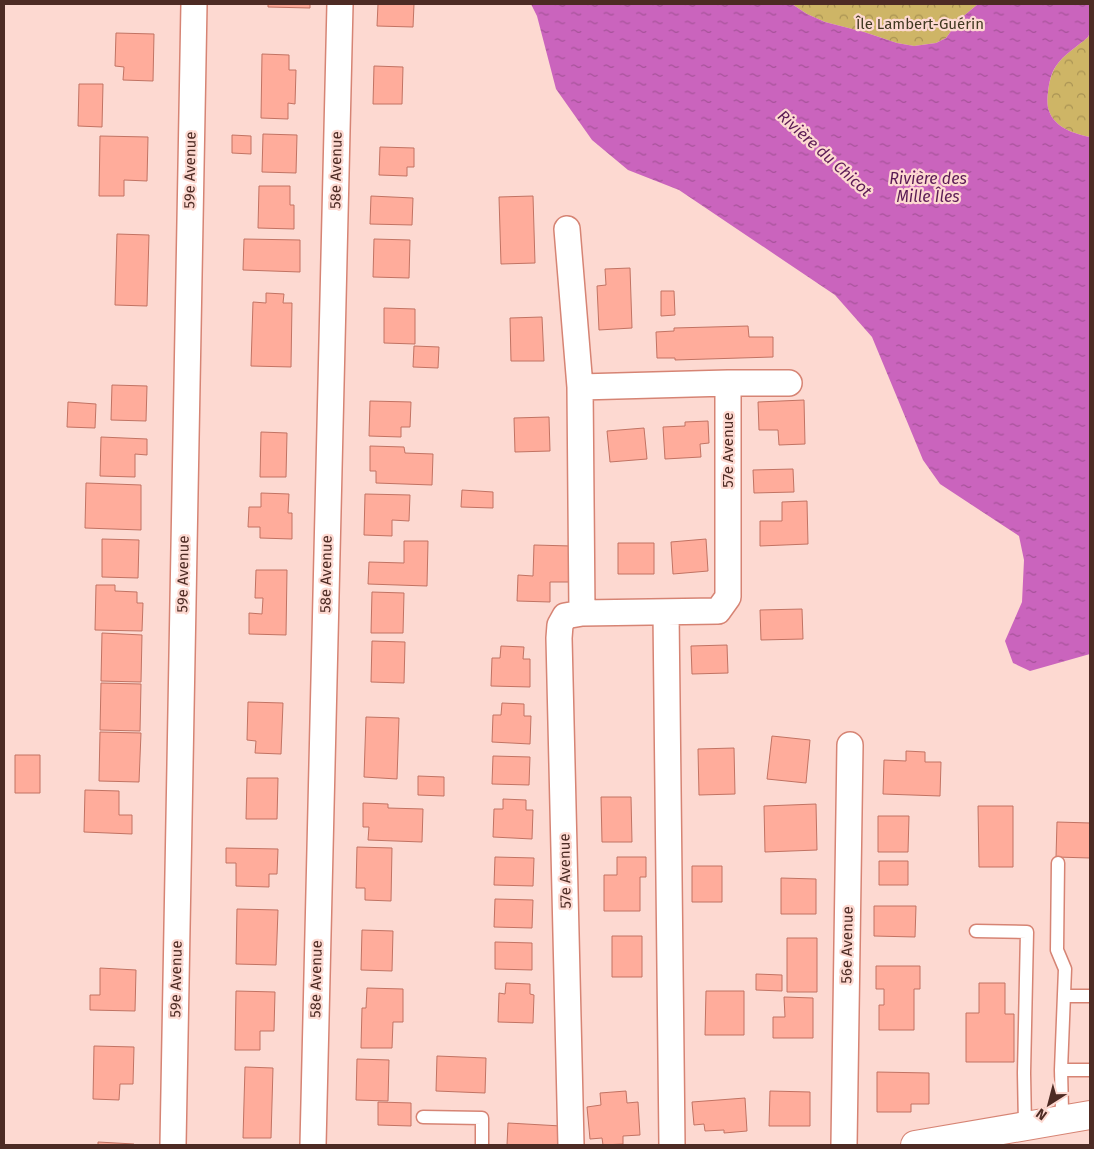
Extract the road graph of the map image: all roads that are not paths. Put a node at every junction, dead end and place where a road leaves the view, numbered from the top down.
1 (194, 4) edge
2 (340, 4) edge
3 (567, 229) dead end
4 (728, 383) junction
5 (790, 383) dead end
6 (580, 387) junction
7 (666, 612) junction
8 (582, 613) junction
9 (850, 745) dead end
10 (1058, 864) dead end
11 (976, 930) dead end
12 (1064, 996) junction
13 (1090, 996) edge
14 (1061, 1070) junction
15 (1090, 1070) edge
16 (1077, 1117) edge
17 (423, 1118) dead end
18 (1026, 1126) junction
19 (173, 1145) edge
20 (313, 1145) edge
21 (482, 1145) edge
22 (571, 1145) edge
23 (672, 1145) edge
24 (844, 1145) edge
25 (915, 1145) edge

1 - 19 street, 59e Avenue
2 - 20 street, 58e Avenue
3 - 6 street
4 - 5 street
4 - 6 street
4 - 7 street, 57e Avenue
6 - 8 street
7 - 8 street, 57e Avenue
7 - 23 street
8 - 22 street, 57e Avenue
9 - 24 street, 56e Avenue
10 - 12 lane
11 - 18 lane
12 - 13 lane
12 - 14 lane
14 - 15 lane
14 - 16 lane
16 - 18 main road
17 - 21 lane
18 - 25 main road

